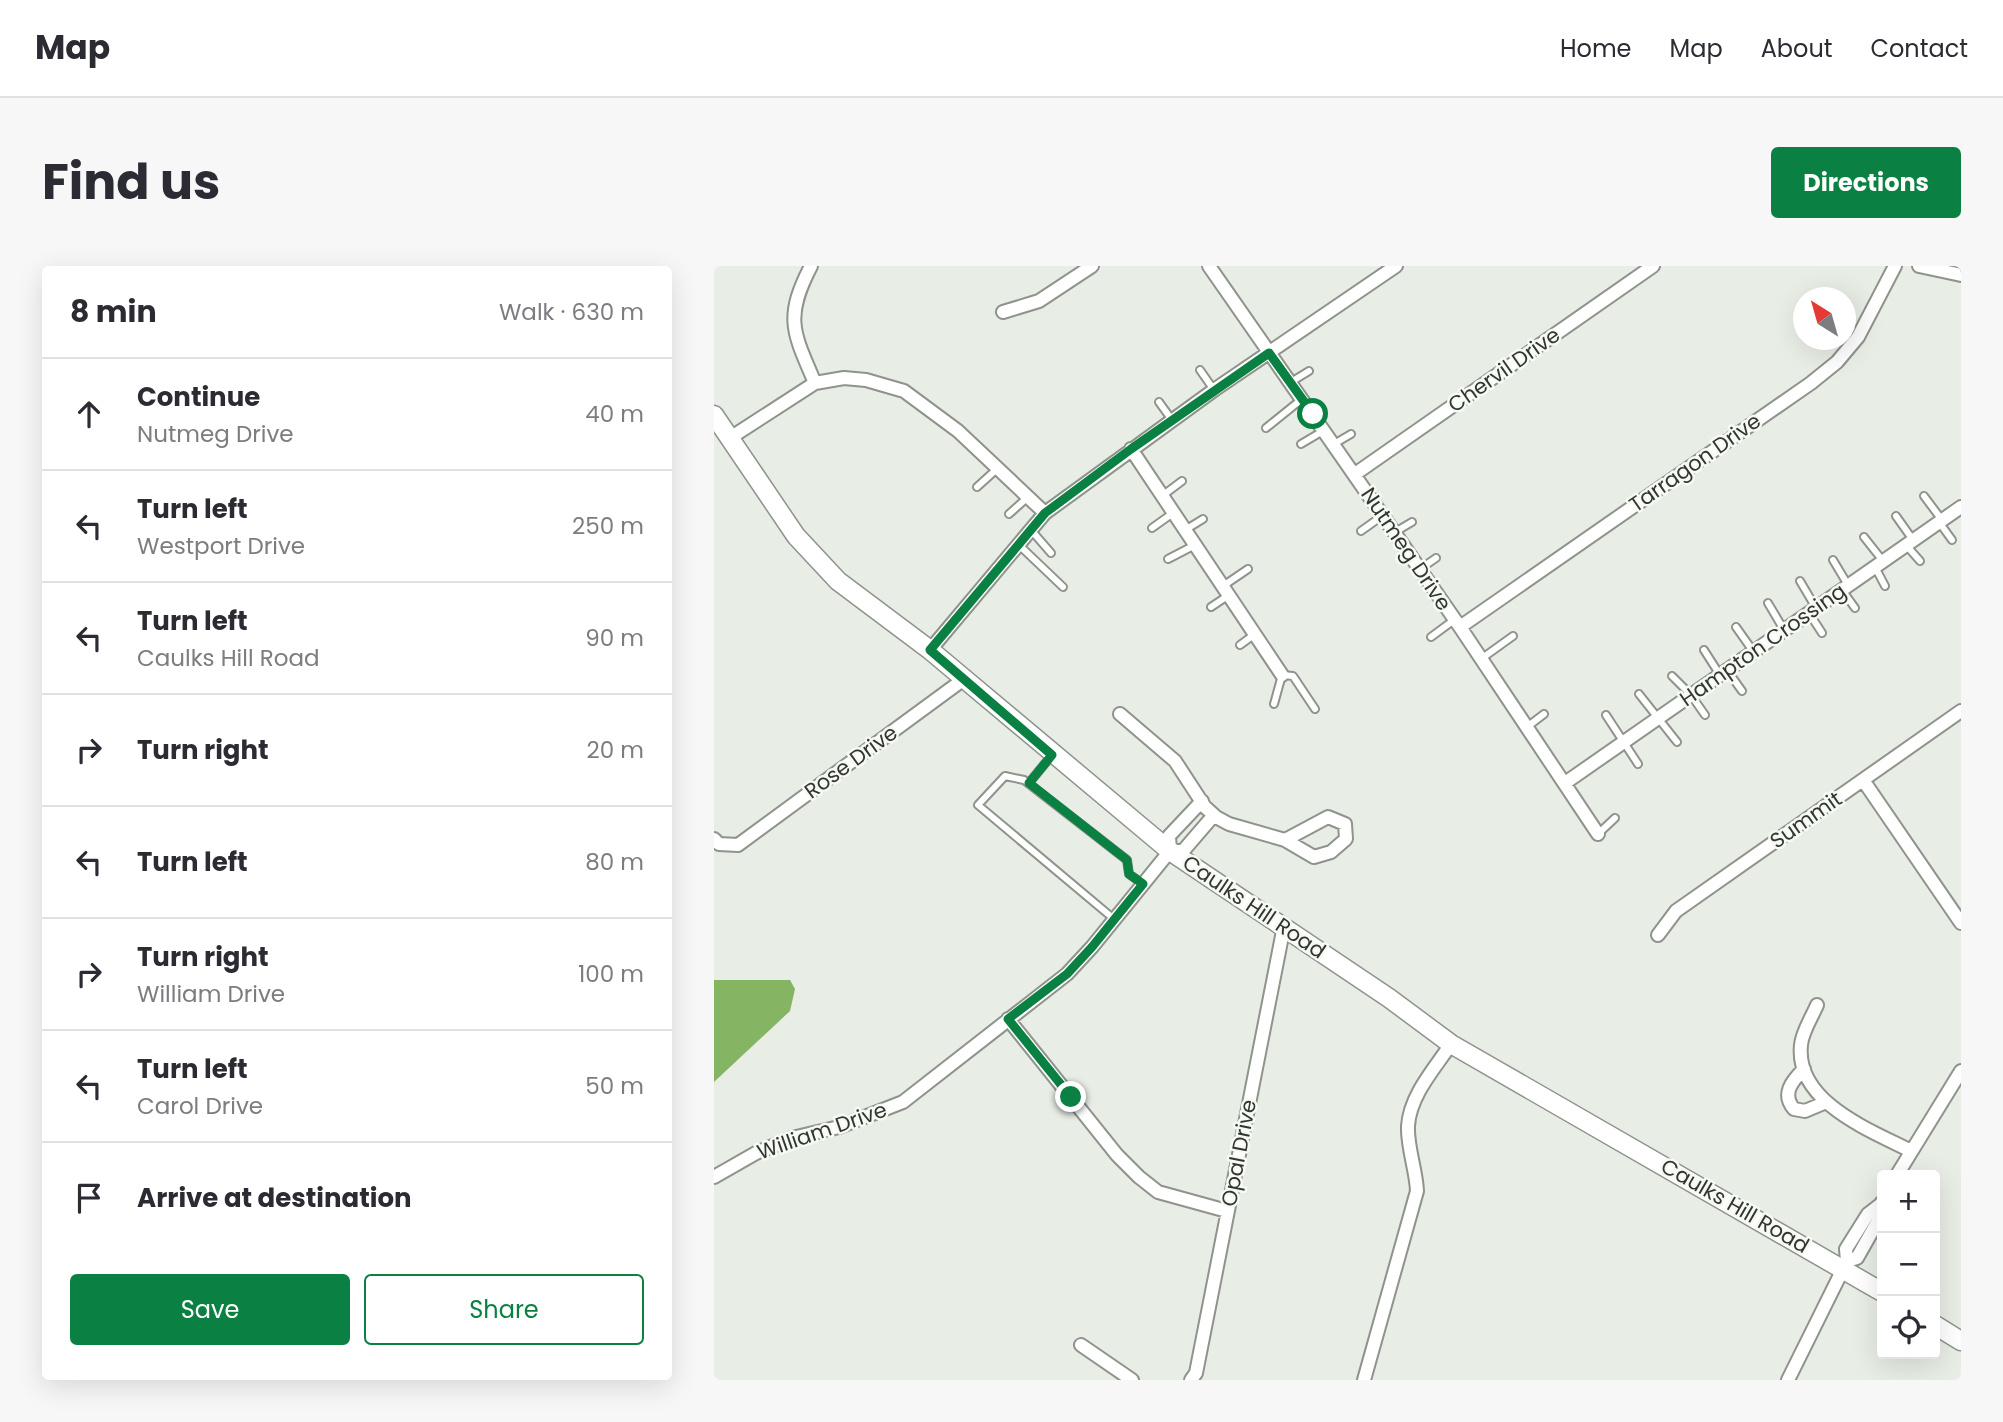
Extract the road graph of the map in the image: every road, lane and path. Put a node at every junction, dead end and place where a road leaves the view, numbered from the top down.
1 (811, 266) edge
2 (1092, 266) edge
3 (1209, 266) edge
4 (1396, 266) edge
5 (1653, 266) edge
6 (1895, 266) edge
7 (1919, 266) edge
8 (1961, 275) edge
9 (1003, 312) dead end
10 (1269, 353) junction
11 (1200, 370) dead end
12 (1309, 371) dead end
13 (1291, 382) junction
14 (815, 383) junction
15 (1214, 390) junction
16 (1302, 399) junction
17 (1159, 402) dead end
18 (1172, 420) junction
19 (720, 427) edge
20 (1266, 428) dead end
21 (1324, 430) junction
22 (1351, 434) dead end
23 (1301, 444) dead end
24 (1334, 444) junction
25 (1131, 449) junction
26 (998, 468) junction
27 (1355, 474) junction
28 (1182, 481) dead end
29 (977, 487) dead end
30 (1162, 496) junction
31 (1924, 496) dead end
32 (1028, 497) junction
33 (1961, 508) edge
34 (1045, 513) junction
35 (1173, 513) junction
36 (1009, 514) dead end
37 (1383, 515) junction
38 (1896, 516) dead end
39 (1203, 519) dead end
40 (1941, 521) junction
41 (1412, 522) dead end
42 (1152, 528) dead end
43 (1030, 529) junction
44 (1185, 530) junction
45 (1361, 530) dead end
46 (1395, 532) junction
47 (1864, 537) dead end
48 (1952, 540) dead end
49 (1910, 542) junction
50 (1018, 543) junction
51 (1195, 545) junction
52 (1051, 553) dead end
53 (1436, 558) dead end
54 (1168, 559) dead end
55 (1833, 560) dead end
56 (1920, 561) dead end
57 (1879, 564) junction
58 (1248, 569) dead end
59 (1420, 569) junction
60 (1800, 582) dead end
61 (1885, 586) dead end
62 (1063, 587) dead end
63 (1845, 588) junction
64 (1226, 591) junction
65 (1768, 603) dead end
66 (1211, 607) dead end
67 (1855, 608) dead end
68 (1813, 610) junction
69 (1457, 623) junction
70 (1736, 627) dead end
71 (1784, 630) junction
72 (1822, 633) dead end
73 (1255, 634) junction
74 (1513, 636) dead end
75 (1431, 637) dead end
76 (1240, 645) dead end
77 (930, 650) junction
78 (1704, 650) dead end
79 (1754, 652) junction
80 (1481, 659) junction
81 (1724, 673) junction
82 (1282, 675) junction
83 (1672, 676) dead end
84 (964, 679) junction
85 (1742, 691) dead end
86 (1639, 694) dead end
87 (1691, 695) junction
88 (1274, 705) dead end
89 (1315, 709) dead end
90 (1961, 711) edge
91 (1120, 714) dead end
92 (1544, 715) dead end
93 (1606, 715) dead end
94 (1705, 715) dead end
95 (1659, 718) junction
96 (1527, 727) junction
97 (1625, 741) junction
98 (1677, 742) dead end
99 (1052, 755) junction
100 (1638, 764) dead end
101 (1864, 780) junction
102 (1029, 783) junction
103 (1565, 783) junction
104 (1202, 801) junction
105 (1214, 815) junction
106 (1615, 818) dead end
107 (1598, 834) joint
108 (714, 839) edge
109 (1285, 840) dead end
110 (1170, 851) junction
111 (1143, 884) junction
112 (1114, 919) junction
113 (1961, 923) edge
114 (1284, 926) junction
115 (1658, 935) dead end
116 (1816, 1004) dead end
117 (1008, 1019) junction
118 (1451, 1044) junction
119 (1804, 1069) junction
120 (1961, 1071) edge
121 (1824, 1103) junction
122 (1910, 1151) junction
123 (1900, 1170) edge
124 (714, 1177) edge
125 (1877, 1207) edge
126 (1227, 1211) junction
127 (1845, 1265) junction
128 (1877, 1288) edge
129 (1940, 1328) edge
130 (1961, 1341) edge
131 (1082, 1345) dead end
132 (1132, 1380) edge
133 (1191, 1380) edge
134 (1364, 1380) edge
135 (1788, 1380) edge

1 - 14 street
2 - 9 street
3 - 10 street, Nutmeg Drive
4 - 10 street
5 - 27 street, Chervil Drive
6 - 69 street, Tarragon Drive
7 - 8 street
10 - 13 street, Nutmeg Drive
10 - 15 street
11 - 15 lane
12 - 13 lane
13 - 16 street, Nutmeg Drive
14 - 19 street
14 - 26 street
15 - 18 street
16 - 20 lane
16 - 21 street, Nutmeg Drive
17 - 18 lane
18 - 25 street
19 - 77 main road, Caulks Hill Road
21 - 23 lane
21 - 24 street, Nutmeg Drive
22 - 24 lane
24 - 27 street, Nutmeg Drive
25 - 30 street
25 - 34 street
26 - 29 lane
26 - 32 street
27 - 37 street, Nutmeg Drive
28 - 30 lane
30 - 35 street
31 - 40 lane
32 - 34 street
32 - 36 lane
33 - 40 street, Hampton Crossing
34 - 43 street
35 - 42 lane
35 - 44 street
37 - 45 lane
37 - 46 street, Nutmeg Drive
38 - 49 lane
39 - 44 lane
40 - 48 lane
40 - 49 street, Hampton Crossing
41 - 46 lane
43 - 50 street
43 - 52 lane
44 - 51 street
46 - 59 street, Nutmeg Drive
47 - 57 lane
49 - 56 lane
49 - 57 street, Hampton Crossing
50 - 62 lane
50 - 77 street
51 - 54 lane
51 - 64 street
53 - 59 lane
55 - 63 lane
57 - 61 lane
57 - 63 street, Hampton Crossing
58 - 64 lane
59 - 69 street, Nutmeg Drive
60 - 68 lane
63 - 67 lane
63 - 68 street, Hampton Crossing
64 - 66 lane
64 - 73 street
65 - 71 lane
68 - 71 street, Hampton Crossing
68 - 72 lane
69 - 75 lane
69 - 80 street, Nutmeg Drive
70 - 79 lane
71 - 79 street, Hampton Crossing
73 - 76 lane
73 - 82 street
74 - 80 lane
77 - 84 main road, Caulks Hill Road
78 - 81 lane
79 - 81 street, Hampton Crossing
80 - 96 street, Nutmeg Drive
81 - 85 lane
81 - 87 street, Hampton Crossing
82 - 88 lane
82 - 89 lane
83 - 87 lane
84 - 99 main road, Caulks Hill Road
84 - 108 street, Rose Drive
86 - 95 lane
87 - 94 lane
87 - 95 street, Hampton Crossing
90 - 101 street, Summit
91 - 104 street
92 - 96 lane
93 - 97 lane
95 - 97 street, Hampton Crossing
95 - 98 lane
96 - 103 street, Nutmeg Drive
97 - 100 lane
97 - 103 street, Hampton Crossing
99 - 102 lane
99 - 110 main road, Caulks Hill Road
101 - 113 street
101 - 115 street, Summit
102 - 111 lane
102 - 112 lane
103 - 107 street, Nutmeg Drive
104 - 105 street
104 - 110 street
105 - 109 street
105 - 110 street
106 - 107 lane
110 - 111 street, William Drive
110 - 114 main road, Caulks Hill Road
111 - 112 street, William Drive
112 - 117 street, William Drive
114 - 118 main road, Caulks Hill Road
114 - 126 street, Opal Drive
116 - 119 street
117 - 124 street, William Drive
117 - 126 street
118 - 127 main road, Caulks Hill Road
118 - 134 street
119 - 121 street
119 - 121 street
120 - 122 street
121 - 122 street
122 - 123 street
125 - 127 street
126 - 133 street, Opal Drive
127 - 128 main road, Caulks Hill Road
127 - 135 street
129 - 130 main road
131 - 132 street

